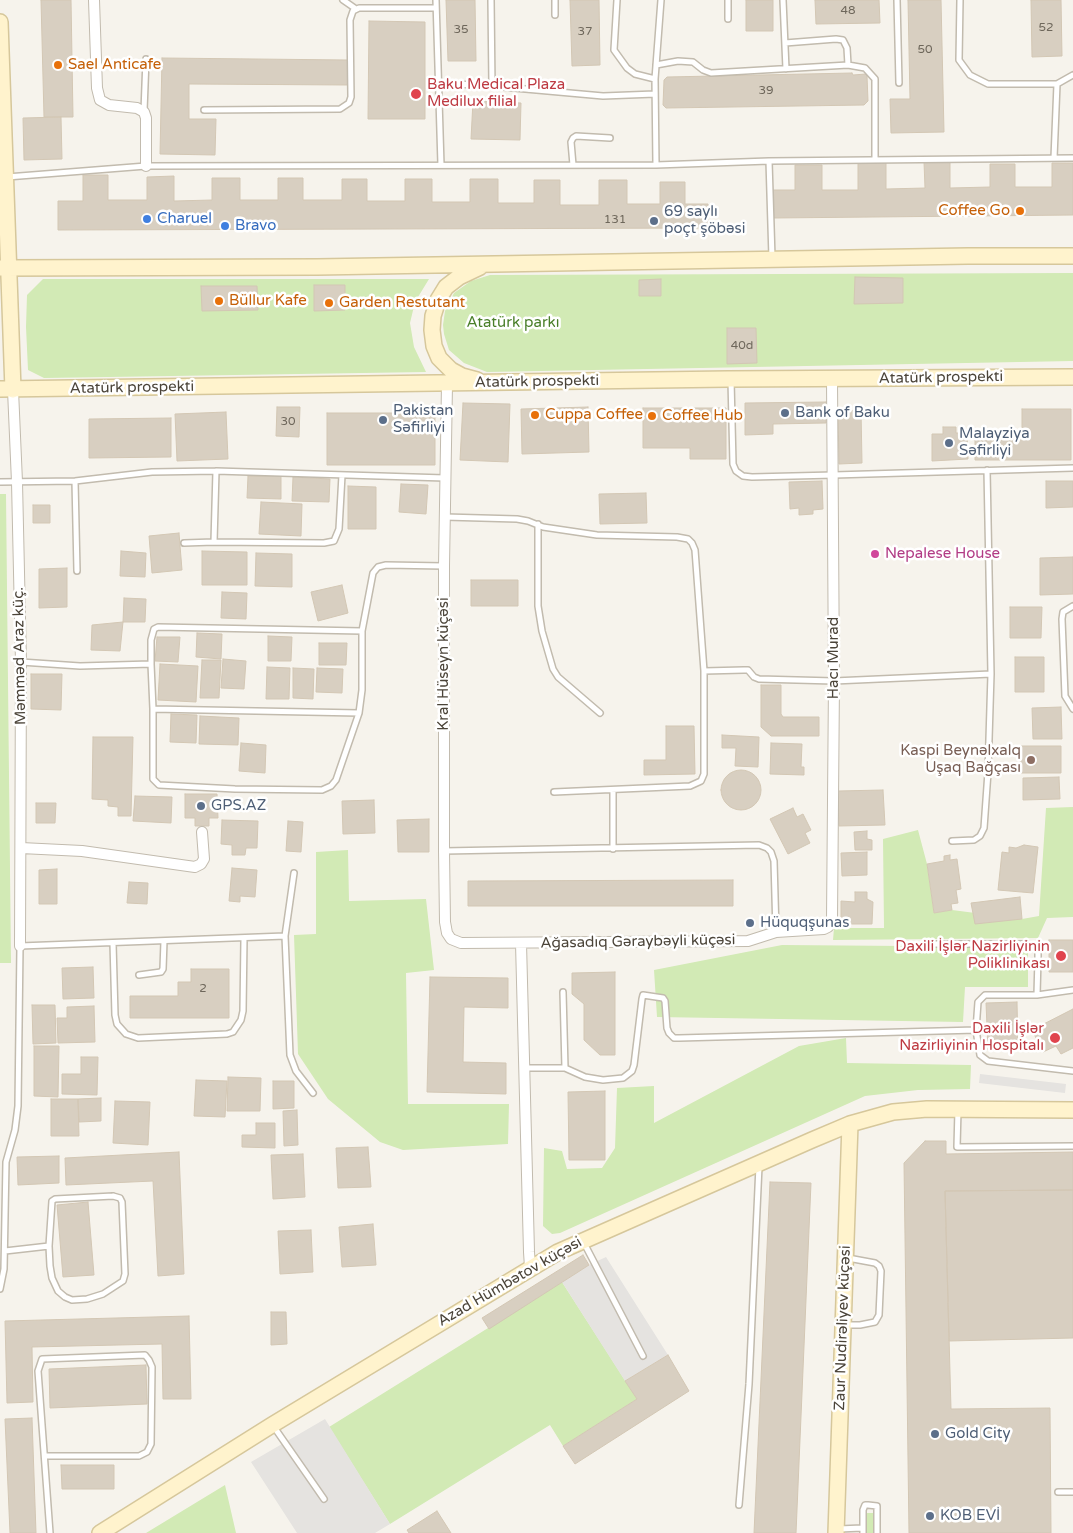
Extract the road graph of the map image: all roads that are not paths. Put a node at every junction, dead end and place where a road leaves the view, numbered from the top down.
1 (94, 0) edge
2 (343, 0) edge
3 (436, 0) edge
4 (491, 0) edge
5 (555, 0) edge
6 (617, 0) edge
7 (661, 0) edge
8 (728, 0) edge
9 (784, 0) edge
10 (897, 0) edge
11 (960, 0) edge
12 (436, 8) junction
13 (356, 9) junction
14 (555, 15) dead end
15 (728, 19) dead end
16 (0, 22) edge
17 (785, 43) junction
18 (146, 59) dead end
19 (656, 65) junction
20 (848, 65) junction
21 (786, 69) junction
22 (1073, 75) edge
23 (655, 79) junction
24 (438, 83) junction
25 (899, 83) dead end
26 (1057, 84) junction
27 (492, 86) junction
28 (655, 94) junction
29 (204, 110) dead end
30 (144, 112) junction
31 (610, 138) dead end
32 (1054, 158) junction
33 (1073, 158) edge
34 (875, 160) junction
35 (769, 161) junction
36 (441, 165) junction
37 (573, 165) junction
38 (656, 165) junction
39 (146, 166) junction
40 (6, 177) junction
41 (1073, 256) edge
42 (772, 259) junction
43 (486, 264) junction
44 (5, 268) edge
45 (439, 358) junction
46 (1073, 377) edge
47 (731, 380) junction
48 (832, 380) junction
49 (488, 383) junction
50 (447, 384) junction
51 (6, 389) edge
52 (1073, 468) edge
53 (987, 470) junction
54 (216, 471) junction
55 (342, 474) junction
56 (834, 476) junction
57 (445, 478) junction
58 (75, 481) junction
59 (0, 482) edge
60 (17, 482) junction
61 (445, 517) junction
62 (538, 524) junction
63 (214, 542) junction
64 (184, 543) dead end
65 (444, 566) junction
66 (77, 571) dead end
67 (1073, 606) edge
68 (362, 631) junction
69 (21, 662) junction
70 (151, 664) junction
71 (704, 671) junction
72 (991, 674) junction
73 (834, 681) junction
74 (1073, 708) edge
75 (153, 709) junction
76 (359, 713) junction
77 (600, 713) dead end
78 (613, 790) junction
79 (554, 792) dead end
80 (202, 832) dead end
81 (952, 841) dead end
82 (21, 848) junction
83 (614, 849) junction
84 (444, 851) junction
85 (294, 873) dead end
86 (820, 930) joint
87 (776, 932) junction
88 (285, 936) junction
89 (244, 939) junction
90 (164, 941) junction
91 (455, 942) joint
92 (113, 943) junction
93 (522, 943) junction
94 (931, 944) dead end
95 (20, 946) junction
96 (139, 975) dead end
97 (1073, 990) edge
98 (563, 992) dead end
99 (1037, 995) junction
100 (976, 1030) junction
101 (525, 1068) junction
102 (565, 1068) junction
103 (1073, 1071) edge
104 (313, 1092) dead end
105 (958, 1110) junction
106 (1073, 1110) edge
107 (850, 1124) junction
108 (1073, 1146) edge
109 (759, 1163) junction
110 (582, 1240) junction
111 (49, 1246) junction
112 (5, 1251) junction
113 (846, 1258) junction
114 (530, 1267) junction
115 (0, 1289) edge
116 (843, 1325) junction
117 (643, 1356) dead end
118 (272, 1425) junction
119 (46, 1456) junction
120 (1058, 1492) dead end
121 (1073, 1492) edge
122 (324, 1499) dead end
123 (740, 1505) dead end
124 (862, 1530) edge
125 (836, 1531) edge
126 (50, 1533) edge
127 (100, 1533) edge
128 (877, 1533) edge

1 - 30 street
2 - 13 lane
3 - 12 lane
4 - 27 lane
5 - 14 lane
6 - 23 lane
7 - 19 lane
8 - 15 lane
9 - 17 lane
10 - 25 lane
11 - 26 lane
12 - 13 lane
12 - 24 lane
13 - 29 lane
16 - 40 main road, Məmməd Araz küç.
17 - 20 lane
17 - 21 lane
18 - 30 lane
19 - 21 lane
19 - 23 lane
20 - 21 lane
20 - 34 lane
22 - 26 lane
23 - 28 lane
24 - 27 lane
24 - 36 lane
26 - 32 lane
27 - 28 lane
28 - 38 lane
30 - 39 street
31 - 37 lane
32 - 33 lane
32 - 34 lane
34 - 35 lane
35 - 38 lane
35 - 42 lane
36 - 37 lane
36 - 39 lane
37 - 38 lane
39 - 40 lane
40 - 44 main road, Məmməd Araz küç.
41 - 42 main road
42 - 43 main road
43 - 44 main road
43 - 45 main road
44 - 51 main road, Məmməd Araz küç.
45 - 49 main road
45 - 50 main road
46 - 48 main road, Atatürk prospekti
47 - 48 main road, Atatürk prospekti
47 - 49 main road, Atatürk prospekti
47 - 56 lane
48 - 56 street, Hacı Murad
49 - 50 main road, Atatürk prospekti
50 - 51 main road, Atatürk prospekti
50 - 57 street, Kral Hüseyn küçəsi
51 - 60 street, Məmməd Araz küç.
52 - 53 lane
53 - 56 lane
53 - 72 lane
54 - 55 lane
54 - 58 lane
54 - 63 lane
55 - 57 lane
55 - 63 lane
56 - 73 street, Hacı Murad
57 - 61 street, Kral Hüseyn küçəsi
58 - 60 lane
58 - 66 lane
59 - 60 lane
60 - 69 street, Məmməd Araz küç.
61 - 62 lane
61 - 65 street, Kral Hüseyn küçəsi
62 - 71 lane
62 - 77 lane
63 - 64 lane
65 - 68 lane
65 - 84 street, Kral Hüseyn küçəsi
67 - 74 lane
68 - 70 lane
68 - 76 lane
69 - 70 lane
69 - 82 street, Məmməd Araz küç.
70 - 75 lane
71 - 73 lane
71 - 78 lane
72 - 73 lane
72 - 81 lane
73 - 86 street, Hacı Murad
75 - 76 lane
75 - 76 lane
78 - 79 lane
78 - 83 lane
80 - 82 street
82 - 95 street, Məmməd Araz küç.
83 - 84 lane
83 - 87 lane
84 - 91 street, Kral Hüseyn küçəsi
85 - 88 lane
86 - 87 street, Ağasadıq Gəraybəyli küçəsi
87 - 93 street, Ağasadıq Gəraybəyli küçəsi
88 - 89 lane
88 - 104 lane
89 - 90 lane
89 - 92 lane
90 - 92 lane
90 - 96 lane
91 - 93 street, Ağasadıq Gəraybəyli küçəsi
92 - 95 lane
93 - 101 street
94 - 99 lane
95 - 112 lane, Məmməd Araz küç.
97 - 99 lane
98 - 102 lane
99 - 100 lane
100 - 102 lane
100 - 103 lane
101 - 102 lane
101 - 114 street
105 - 106 main road, Azad Hümbətov küçəsi
105 - 107 main road, Azad Hümbətov küçəsi
105 - 108 lane
107 - 109 main road, Azad Hümbətov küçəsi
107 - 113 main road, Zaur Nudirəliyev küçəsi
109 - 110 main road, Azad Hümbətov küçəsi
109 - 123 lane
110 - 114 main road, Azad Hümbətov küçəsi
110 - 117 lane
111 - 111 lane
111 - 112 lane
112 - 115 lane, Məmməd Araz küç.
113 - 116 main road, Zaur Nudirəliyev küçəsi
113 - 116 lane
114 - 118 main road, Azad Hümbətov küçəsi
116 - 125 main road, Zaur Nudirəliyev küçəsi
118 - 122 lane
118 - 127 main road, Azad Hümbətov küçəsi
119 - 119 lane
119 - 126 lane
120 - 121 lane
124 - 125 lane
124 - 128 lane

